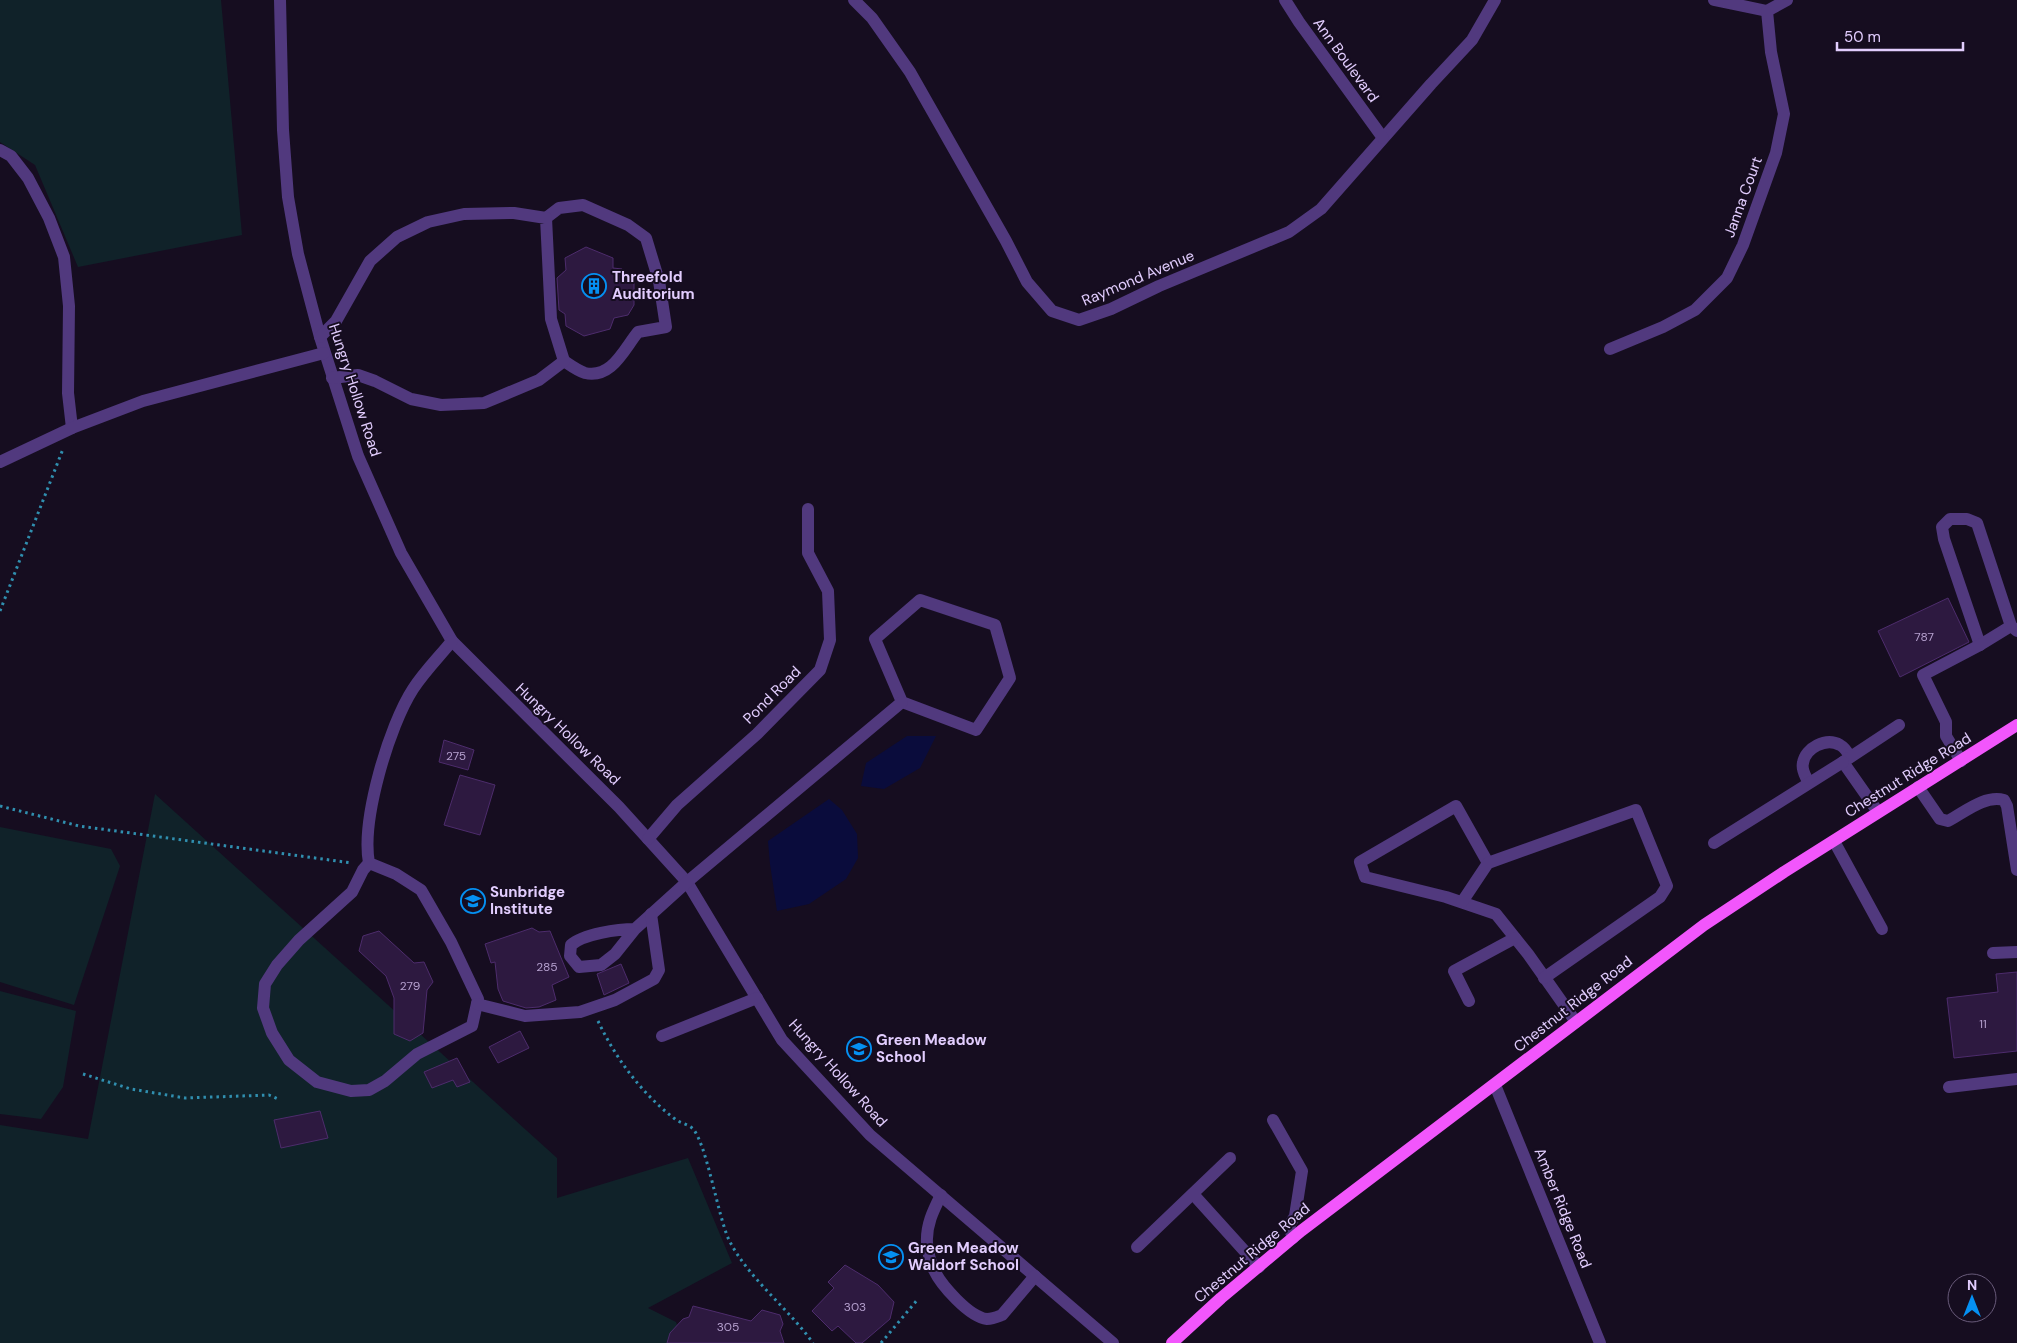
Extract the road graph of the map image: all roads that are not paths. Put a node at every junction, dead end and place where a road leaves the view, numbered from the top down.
1 (280, 0) edge
2 (854, 0) edge
3 (1285, 0) edge
4 (1495, 0) edge
5 (1714, 0) edge
6 (1787, 0) edge
7 (1767, 11) junction
8 (1383, 138) junction
9 (0, 150) edge
10 (546, 218) junction
11 (320, 337) junction
12 (1610, 349) dead end
13 (324, 353) junction
14 (564, 361) junction
15 (332, 378) junction
16 (72, 428) junction
17 (0, 462) edge
18 (808, 509) dead end
19 (2014, 628) edge
20 (452, 641) junction
21 (1980, 645) junction
22 (902, 702) junction
23 (2017, 725) edge
24 (1899, 726) dead end
25 (1847, 759) junction
26 (1961, 761) junction
27 (1808, 782) junction
28 (1918, 787) junction
29 (1878, 812) junction
30 (648, 839) junction
31 (1834, 841) junction
32 (1714, 842) dead end
33 (369, 863) junction
34 (1488, 863) junction
35 (2017, 870) edge
36 (687, 882) junction
37 (1462, 902) junction
38 (651, 914) junction
39 (635, 929) junction
40 (1882, 929) dead end
41 (1515, 938) junction
42 (2017, 952) edge
43 (1993, 953) dead end
44 (1544, 978) junction
45 (757, 998) junction
46 (1469, 1001) dead end
47 (477, 1004) junction
48 (1576, 1022) junction
49 (662, 1036) dead end
50 (2017, 1079) edge
51 (1495, 1085) junction
52 (1949, 1087) dead end
53 (1273, 1120) dead end
54 (1230, 1158) dead end
55 (1193, 1194) junction
56 (940, 1195) junction
57 (1294, 1238) junction
58 (1137, 1247) dead end
59 (1259, 1266) junction
60 (1035, 1276) junction
61 (1113, 1343) edge
62 (1172, 1343) edge
63 (1600, 1343) edge

1 - 11 street, Hungry Hollow Road
2 - 8 street, Raymond Avenue
3 - 8 street, Ann Boulevard
4 - 8 street, Raymond Avenue
5 - 7 street
6 - 7 street
7 - 12 street, Janna Court
9 - 16 street
10 - 11 street
10 - 14 street
10 - 14 street
11 - 13 street, Hungry Hollow Road
13 - 15 street, Hungry Hollow Road
13 - 16 street
14 - 15 street
15 - 20 street, Hungry Hollow Road
16 - 17 street
18 - 30 street, Pond Road
19 - 21 street
19 - 21 street
20 - 30 street, Hungry Hollow Road
20 - 33 street
21 - 26 street
22 - 22 street
22 - 36 street
23 - 26 main road, Chestnut Ridge Road
24 - 25 street
25 - 27 street
25 - 27 street
25 - 29 street
26 - 28 main road, Chestnut Ridge Road
27 - 32 street
28 - 29 main road, Chestnut Ridge Road
28 - 35 street
29 - 31 main road, Chestnut Ridge Road
30 - 36 street, Hungry Hollow Road
31 - 40 street
31 - 48 main road, Chestnut Ridge Road
33 - 47 street
33 - 47 street
34 - 37 street
34 - 37 street
34 - 44 street
36 - 38 street
36 - 45 street, Hungry Hollow Road
37 - 41 street
38 - 39 street
38 - 47 street
39 - 39 street
41 - 44 street
41 - 46 street
42 - 43 street
44 - 48 street
45 - 49 street
45 - 56 street, Hungry Hollow Road
48 - 51 main road, Chestnut Ridge Road
50 - 52 street
51 - 57 main road, Chestnut Ridge Road
51 - 63 street, Amber Ridge Road
53 - 57 street
54 - 55 street
55 - 58 street
55 - 59 street
56 - 60 street, Hungry Hollow Road
56 - 60 street
57 - 59 main road, Chestnut Ridge Road
59 - 62 main road, Chestnut Ridge Road
60 - 61 street, Hungry Hollow Road

